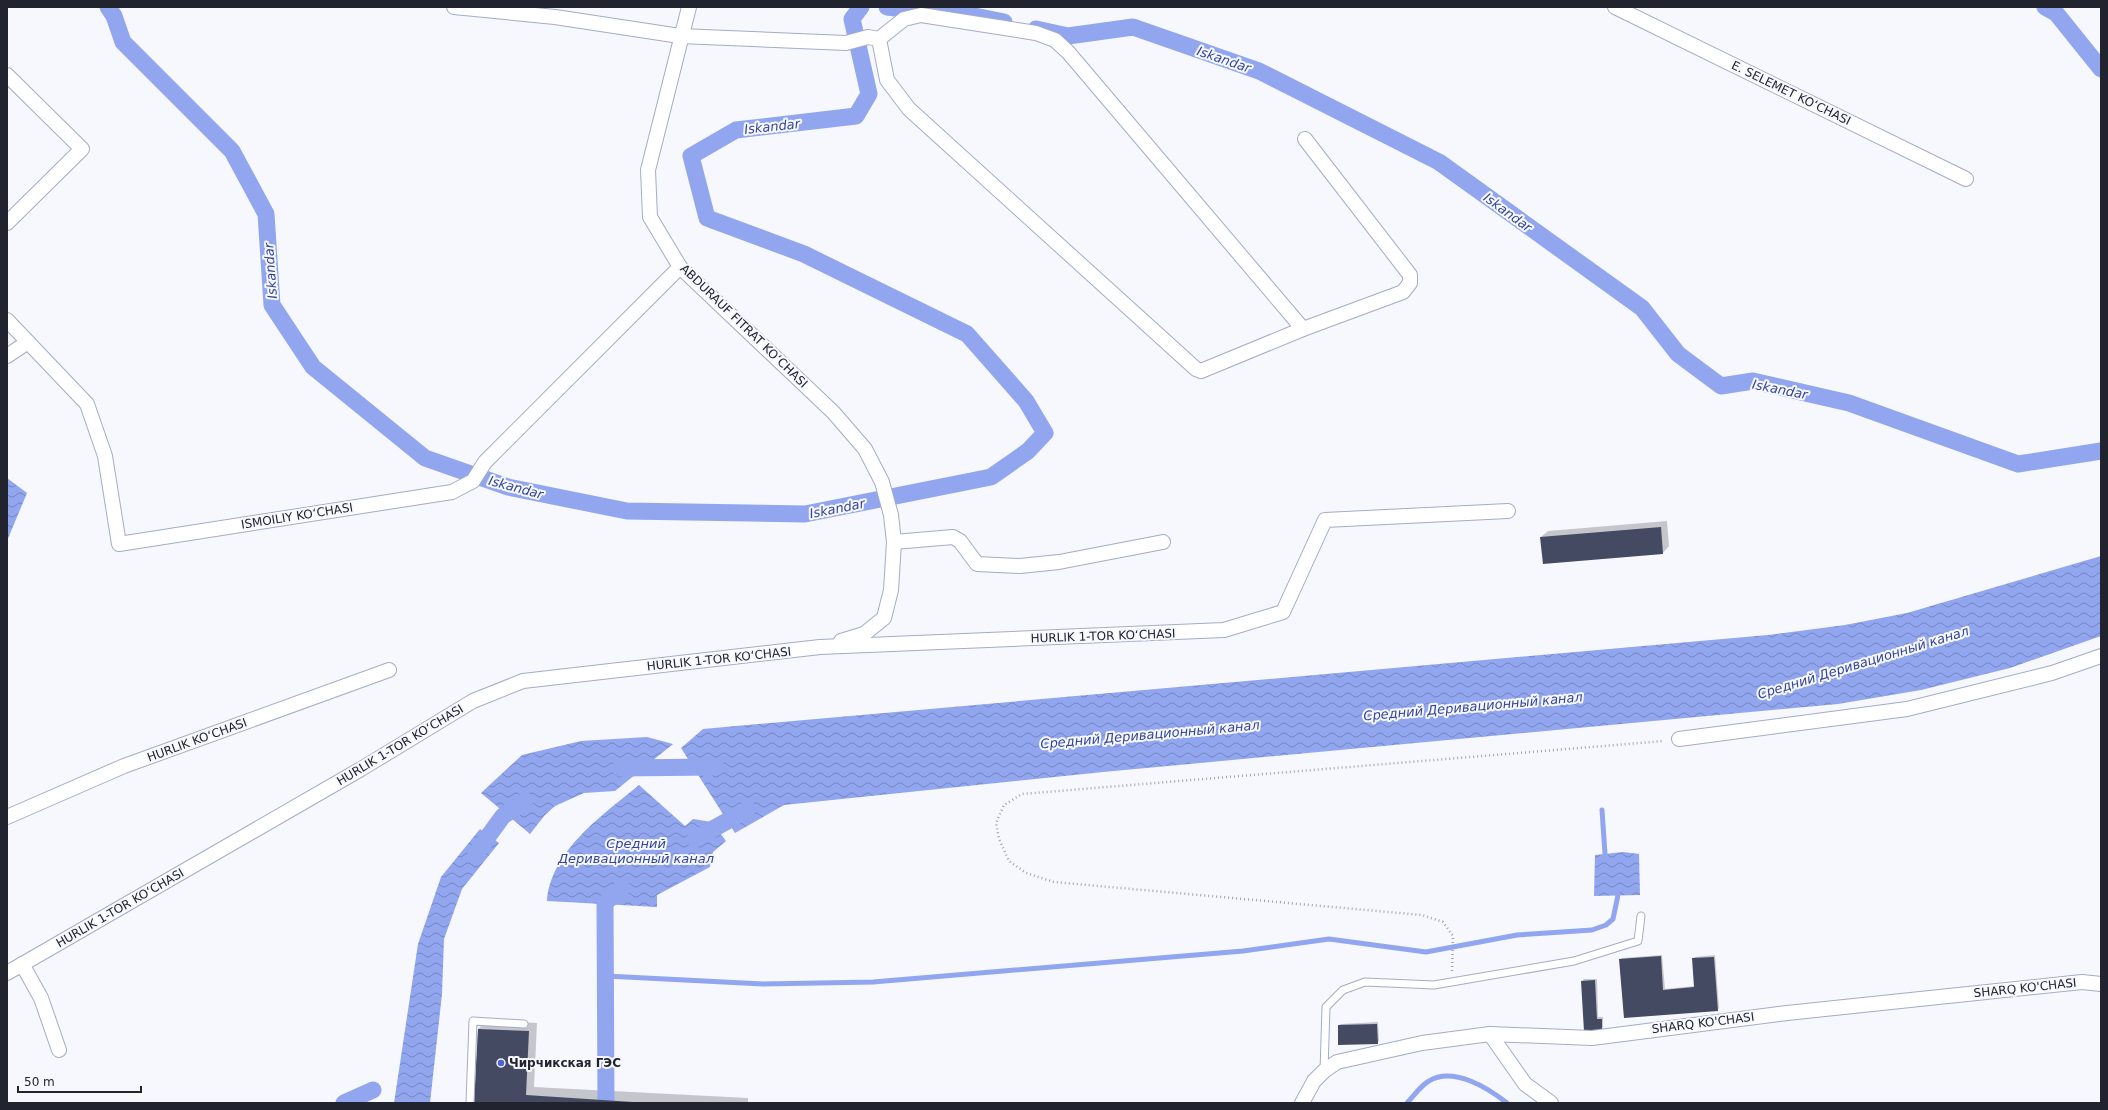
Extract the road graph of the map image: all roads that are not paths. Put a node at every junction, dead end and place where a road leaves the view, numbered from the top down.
1 (454, 7) edge
2 (688, 7) edge
3 (1615, 7) edge
4 (680, 36) junction
5 (874, 38) junction
6 (7, 75) edge
7 (1305, 139) dead end
8 (1966, 179) dead end
9 (7, 223) edge
10 (680, 267) junction
11 (7, 320) edge
12 (1303, 329) junction
13 (28, 342) junction
14 (7, 356) edge
15 (1508, 511) dead end
16 (891, 515) joint
17 (894, 542) junction
18 (1163, 542) dead end
19 (820, 647) junction
20 (2101, 656) edge
21 (389, 670) dead end
22 (1679, 739) road end
23 (7, 817) edge
24 (1641, 916) dead end
25 (22, 964) junction
26 (7, 973) edge
27 (2101, 984) edge
28 (524, 1024) dead end
29 (1490, 1034) junction
30 (59, 1050) dead end
31 (1324, 1071) junction
32 (470, 1103) edge
33 (1302, 1103) edge
34 (1550, 1103) edge

1 - 4 street
2 - 4 street, ABDURAUF FITRAT KO‘CHASI
3 - 8 street, E. SELEMET KO‘CHASI
4 - 5 street
4 - 10 street, ABDURAUF FITRAT KO‘CHASI
5 - 12 street
5 - 12 street
6 - 9 street
7 - 12 street
10 - 13 street, ISMOILIY KO‘CHASI
10 - 16 street, ABDURAUF FITRAT KO‘CHASI
11 - 13 street
13 - 14 street
15 - 19 street, HURLIK 1-TOR KO‘CHASI
16 - 17 street, HURLIK 1-TOR KO‘CHASI
17 - 18 street
17 - 19 street, HURLIK 1-TOR KO‘CHASI
19 - 25 street, HURLIK 1-TOR KO‘CHASI
20 - 22 street
21 - 23 street, HURLIK KO‘CHASI
24 - 31 lane
25 - 26 street, HURLIK 1-TOR KO‘CHASI
25 - 30 street
27 - 29 street, SHARQ KO'CHASI
28 - 32 lane
29 - 31 street, SHARQ KO'CHASI
29 - 34 street
31 - 33 street, SHARQ KO'CHASI

